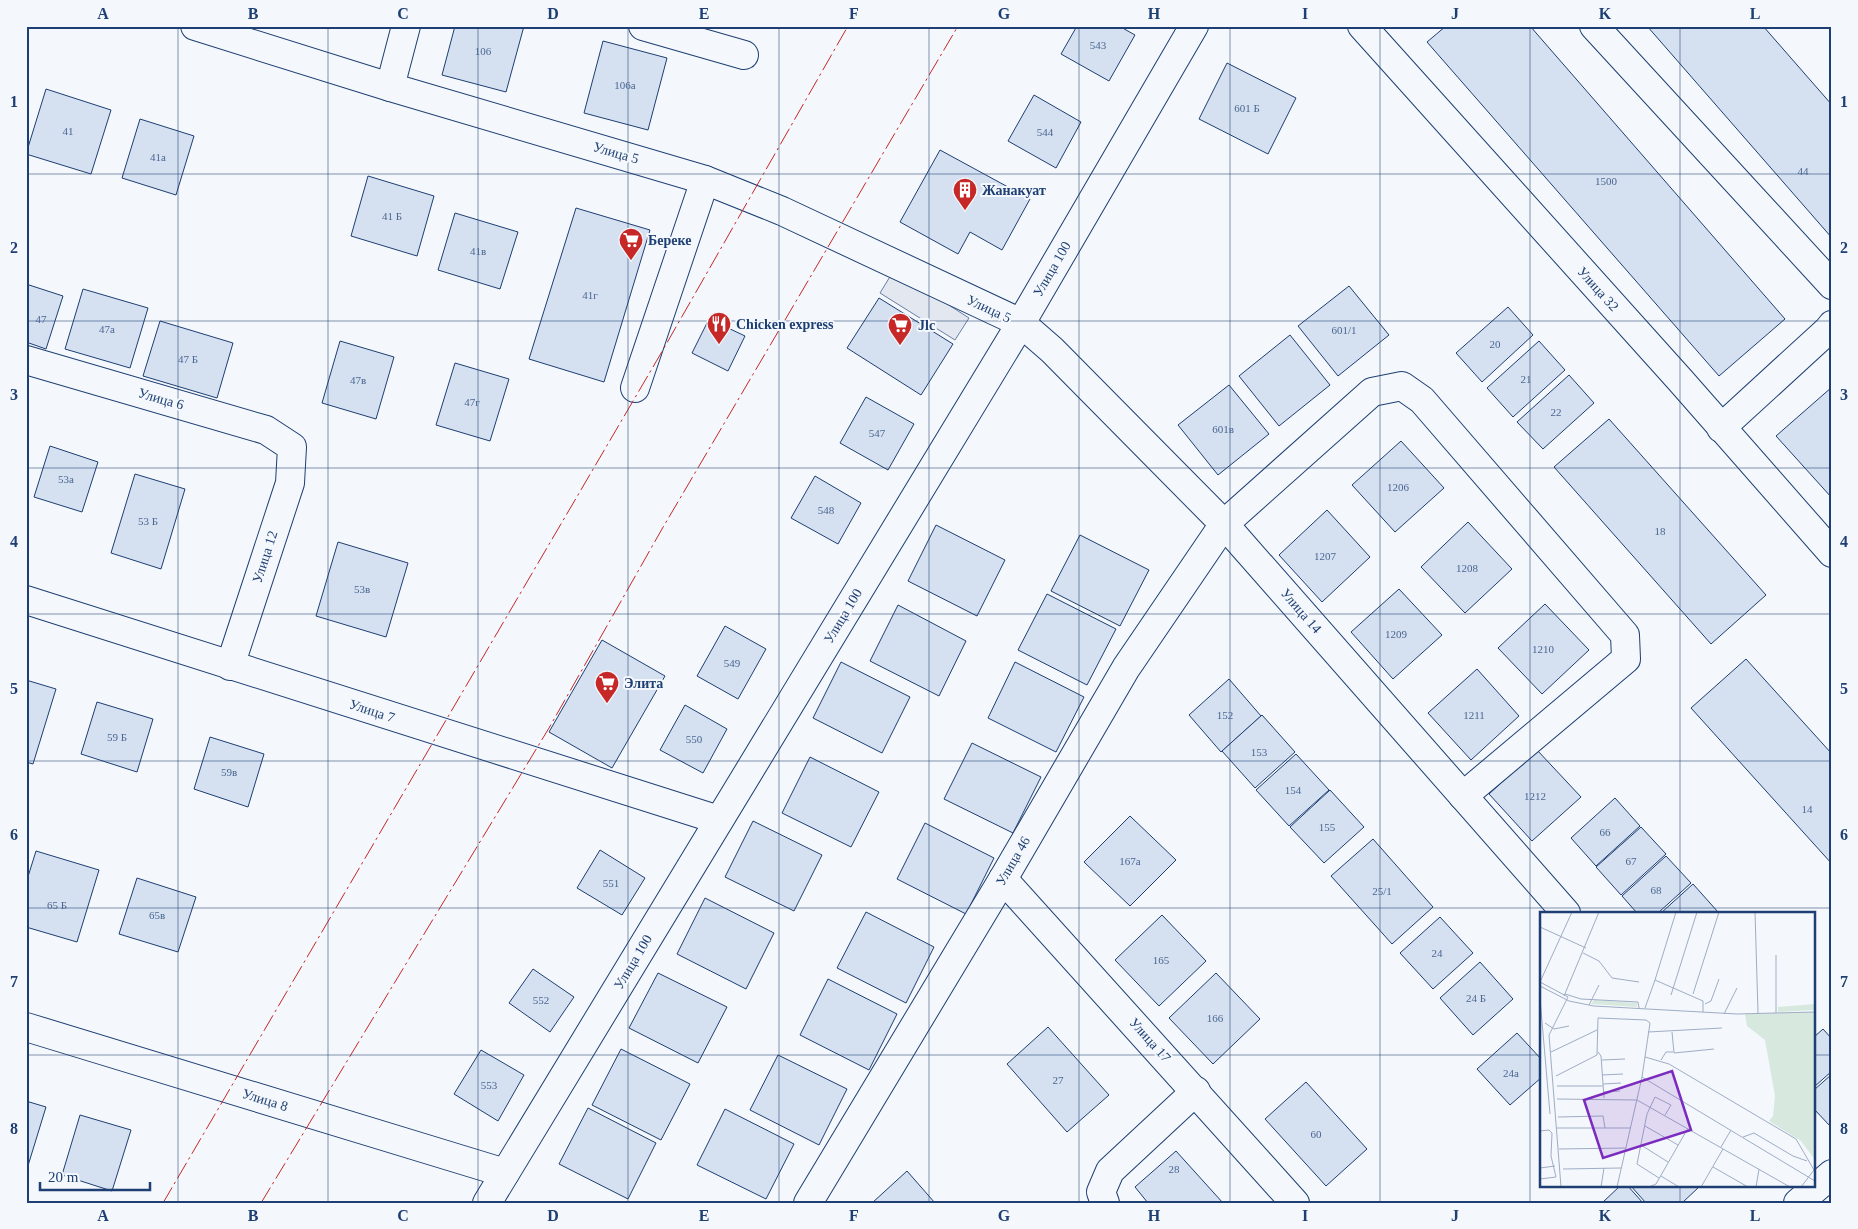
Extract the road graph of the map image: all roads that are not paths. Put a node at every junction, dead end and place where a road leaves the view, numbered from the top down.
1 (195, 26) edge
2 (406, 26) edge
3 (643, 26) edge
4 (1194, 26) edge
5 (1594, 26) edge
6 (1369, 29) edge
7 (744, 55) dead end
8 (390, 87) junction
9 (705, 180) junction
10 (1832, 285) edge
11 (1020, 324) junction
12 (1832, 325) edge
13 (26, 360) edge
14 (635, 388) dead end
15 (1721, 428) junction
16 (292, 447) joint
17 (1224, 524) junction
18 (1832, 553) edge
19 (26, 600) edge
20 (230, 666) junction
21 (1463, 796) junction
22 (719, 820) junction
23 (1003, 878) junction
24 (1565, 912) edge
25 (26, 1027) edge
26 (1196, 1091) junction
27 (505, 1173) junction
28 (487, 1203) edge
29 (808, 1203) edge
30 (1105, 1203) edge
31 (1295, 1203) edge

1 - 8 street, Улица 5
2 - 8 street
3 - 7 street
4 - 11 street, Улица 100
5 - 10 street
6 - 15 street, Улица 32
8 - 9 street, Улица 5
9 - 11 street, Улица 5
9 - 14 street
11 - 17 street, Улица 14
11 - 22 street, Улица 100
12 - 15 street
13 - 16 street, Улица 6
15 - 18 street, Улица 32
16 - 20 street, Улица 12
17 - 21 street, Улица 14
17 - 21 street, Улица 46
17 - 23 street, Улица 46
19 - 20 street, Улица 7
20 - 22 street, Улица 7
21 - 24 street, Улица 14
22 - 27 street, Улица 100
23 - 26 street, Улица 17
23 - 29 street, Улица 46
25 - 27 street, Улица 8
26 - 30 street
26 - 31 street, Улица 17
27 - 28 street, Улица 100

